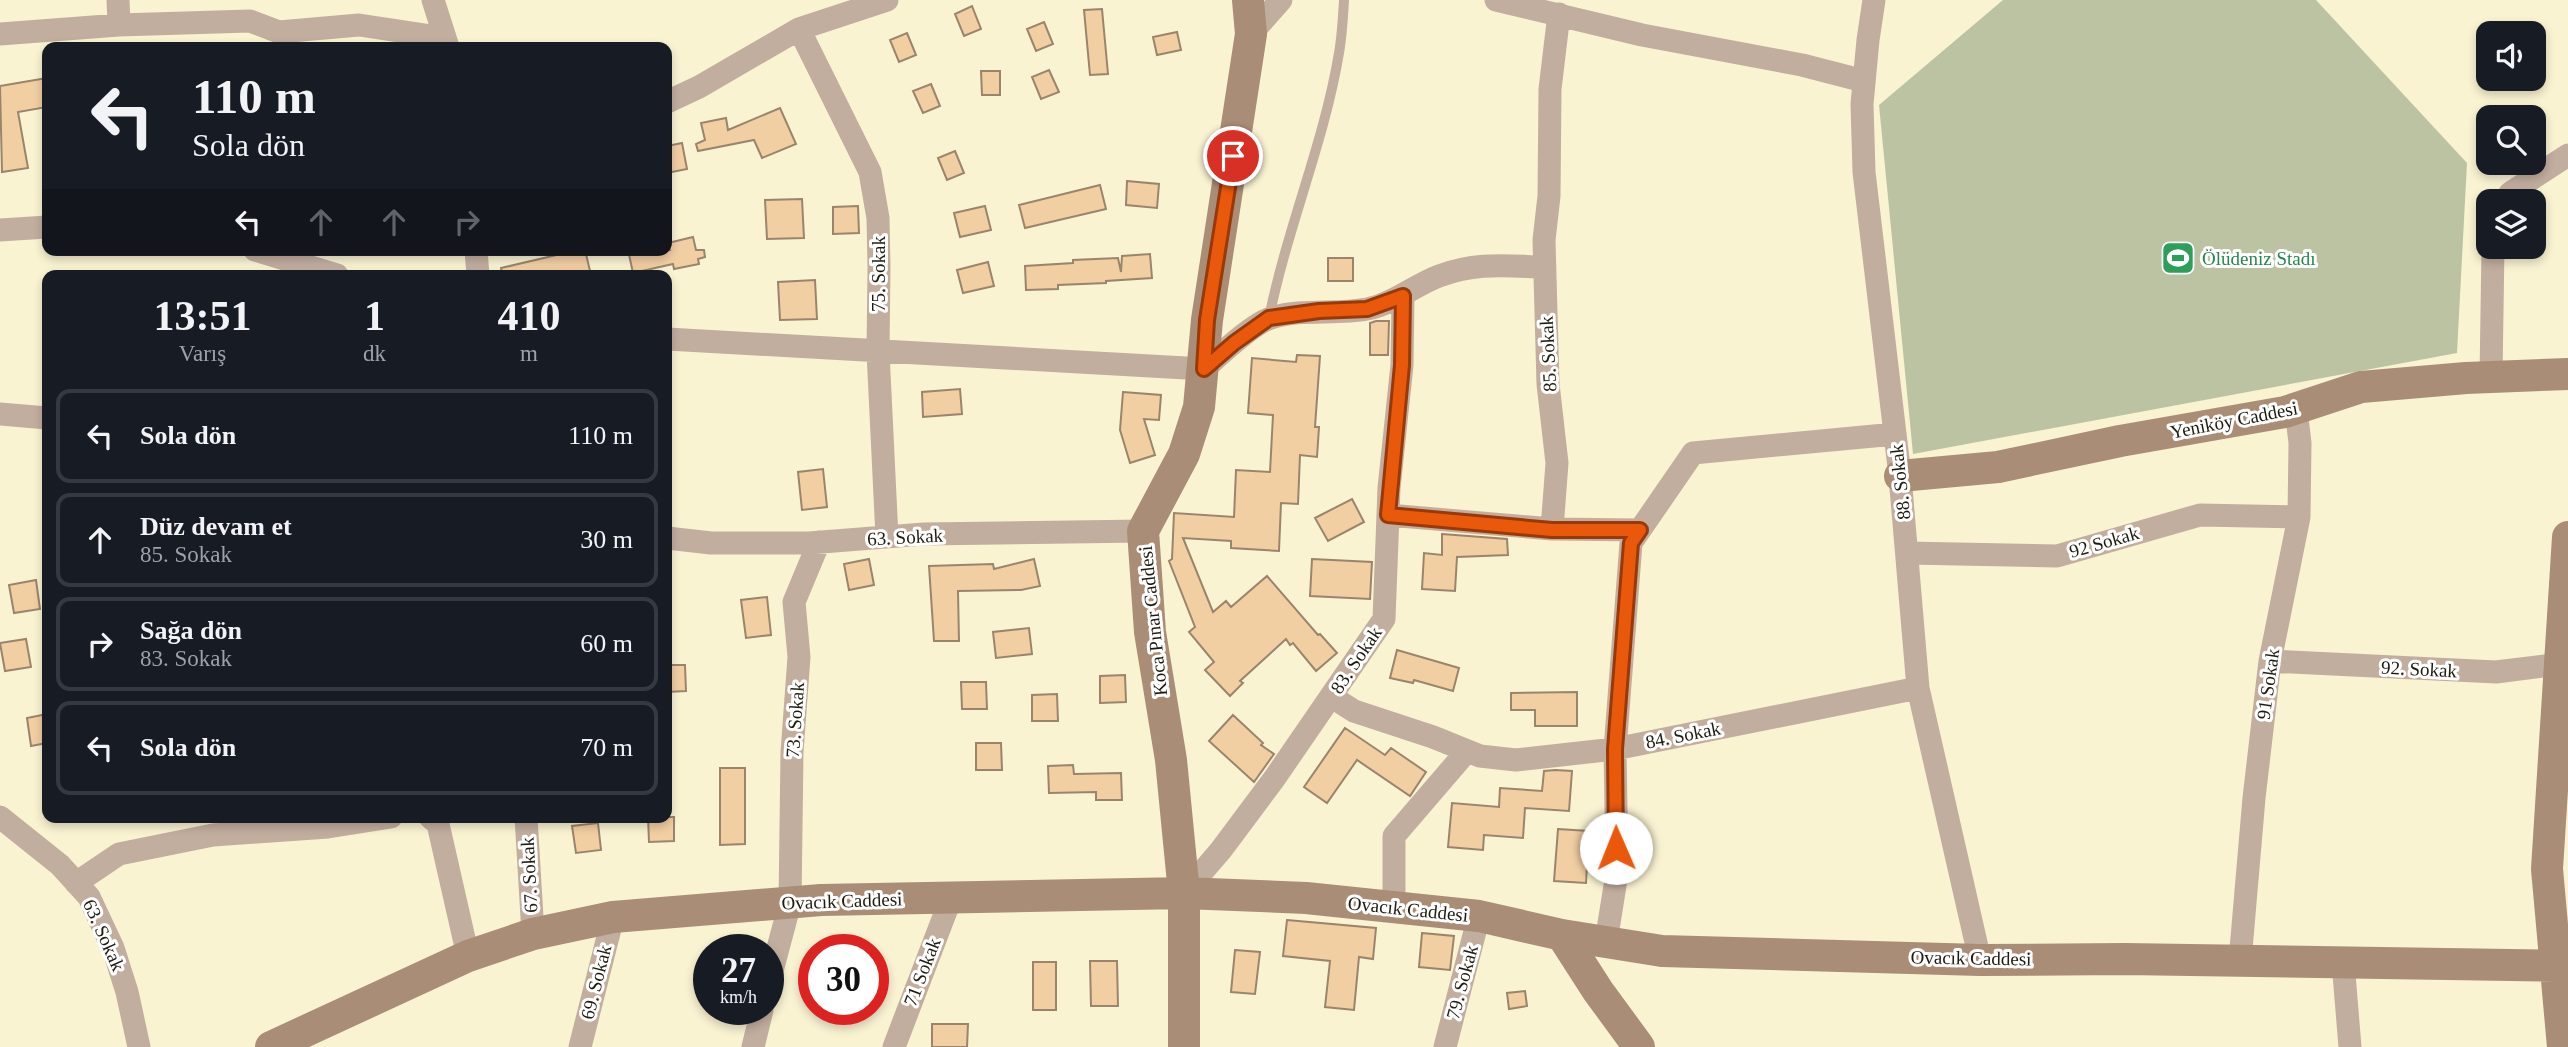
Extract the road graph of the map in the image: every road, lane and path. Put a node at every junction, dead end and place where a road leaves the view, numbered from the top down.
1 (118, 0) edge
2 (433, 0) edge
3 (887, 0) edge
4 (1248, 0) edge
5 (1281, 0) edge
6 (1344, 0) edge
7 (1496, 0) edge
8 (1874, 0) edge
9 (1559, 14) junction
10 (119, 26) junction
11 (799, 29) junction
12 (0, 34) edge
13 (1251, 34) junction
14 (442, 42) edge
15 (447, 42) edge
16 (1864, 81) junction
17 (672, 100) edge
18 (2568, 155) edge
19 (2516, 189) edge
20 (42, 227) edge
21 (0, 230) edge
22 (275, 256) edge
23 (2493, 259) edge
24 (1544, 267) junction
25 (321, 270) edge
26 (1403, 296) junction
27 (1269, 318) junction
28 (672, 339) edge
29 (878, 352) junction
30 (1204, 369) junction
31 (2568, 374) edge
32 (2491, 377) junction
33 (2296, 409) junction
34 (0, 414) edge
35 (42, 418) edge
36 (1895, 434) junction
37 (1900, 475) junction
38 (1388, 515) junction
39 (2299, 517) junction
40 (1552, 530) junction
41 (1640, 530) junction
42 (1143, 531) junction
43 (887, 537) junction
44 (2568, 537) edge
45 (672, 539) edge
46 (819, 542) junction
47 (1907, 553) junction
48 (2270, 661) junction
49 (2563, 662) edge
50 (1918, 688) junction
51 (1332, 697) junction
52 (1615, 749) junction
53 (1467, 751) junction
54 (0, 817) edge
55 (353, 823) edge
56 (437, 823) edge
57 (526, 823) edge
58 (211, 826) edge
59 (76, 883) junction
60 (1184, 893) junction
61 (951, 898) junction
62 (790, 903) junction
63 (1394, 907) junction
64 (1479, 916) junction
65 (612, 917) junction
66 (533, 934) junction
67 (782, 934) edge
68 (1562, 935) junction
69 (1606, 942) junction
70 (468, 956) junction
71 (1980, 960) junction
72 (2240, 961) junction
73 (2343, 962) junction
74 (2561, 966) edge
75 (758, 1025) edge
76 (139, 1047) edge
77 (271, 1047) edge
78 (580, 1047) edge
79 (753, 1047) edge
80 (894, 1047) edge
81 (1184, 1047) edge
82 (1446, 1047) edge
83 (1639, 1047) edge
84 (2350, 1047) edge
85 (2563, 1047) edge

1 - 10 street
2 - 15 street
3 - 11 street
4 - 13 street, Koca Pınar Caddesi
5 - 13 street
6 - 27 lane
7 - 9 street
8 - 16 street, 88. Sokak
9 - 16 street
9 - 24 street, 85. Sokak
10 - 12 street
10 - 14 street
11 - 17 street
11 - 29 street, 75. Sokak
13 - 30 street, Koca Pınar Caddesi
16 - 36 street, 88. Sokak
18 - 19 street
20 - 21 street
22 - 25 street
23 - 32 street
24 - 26 street
24 - 40 street, 85. Sokak
26 - 27 street
26 - 38 street, 83. Sokak
27 - 30 street
28 - 29 street
29 - 30 street
29 - 43 street, 75. Sokak
30 - 42 street, Koca Pınar Caddesi
31 - 32 street, Yeniköy Caddesi
32 - 33 street, Yeniköy Caddesi
33 - 37 street, Yeniköy Caddesi
33 - 39 street, 91 Sokak
34 - 35 street
36 - 37 street, 88. Sokak
36 - 41 street
37 - 47 street, 88. Sokak
38 - 40 street
38 - 51 street, 83. Sokak
39 - 47 street, 92 Sokak
39 - 48 street, 91 Sokak
40 - 41 street
41 - 52 street
42 - 43 street, 63. Sokak
42 - 60 street, Koca Pınar Caddesi
43 - 46 street, 63. Sokak
44 - 49 street
45 - 46 street, 63. Sokak
46 - 62 street, 73. Sokak
47 - 50 street, 88. Sokak
48 - 49 street, 92. Sokak
48 - 72 street, 91 Sokak
49 - 74 street
50 - 52 street, 84. Sokak
50 - 71 street, 88. Sokak
51 - 53 street, 84. Sokak
51 - 60 street, 83. Sokak
52 - 53 street, 84. Sokak
52 - 69 street
53 - 63 street
54 - 59 street, 63. Sokak
55 - 58 street
56 - 70 street
57 - 66 street, 67. Sokak
58 - 59 street
59 - 76 street, 63. Sokak
60 - 61 street, Ovacık Caddesi
60 - 63 street, Ovacık Caddesi
60 - 81 street, Koca Pınar Caddesi
61 - 62 street, Ovacık Caddesi
61 - 80 street, 71 Sokak
62 - 65 street, Ovacık Caddesi
62 - 67 street, 73. Sokak
63 - 64 street, Ovacık Caddesi
64 - 68 street, Ovacık Caddesi
64 - 82 street, 79. Sokak
65 - 66 street, Ovacık Caddesi
65 - 78 street, 69. Sokak
66 - 70 street, Ovacık Caddesi
68 - 69 street, Ovacık Caddesi
68 - 83 street
69 - 71 street, Ovacık Caddesi
70 - 77 street, Ovacık Caddesi
71 - 72 street, Ovacık Caddesi
72 - 73 street, Ovacık Caddesi
73 - 74 street, Ovacık Caddesi
73 - 84 street
74 - 85 street
75 - 79 street

